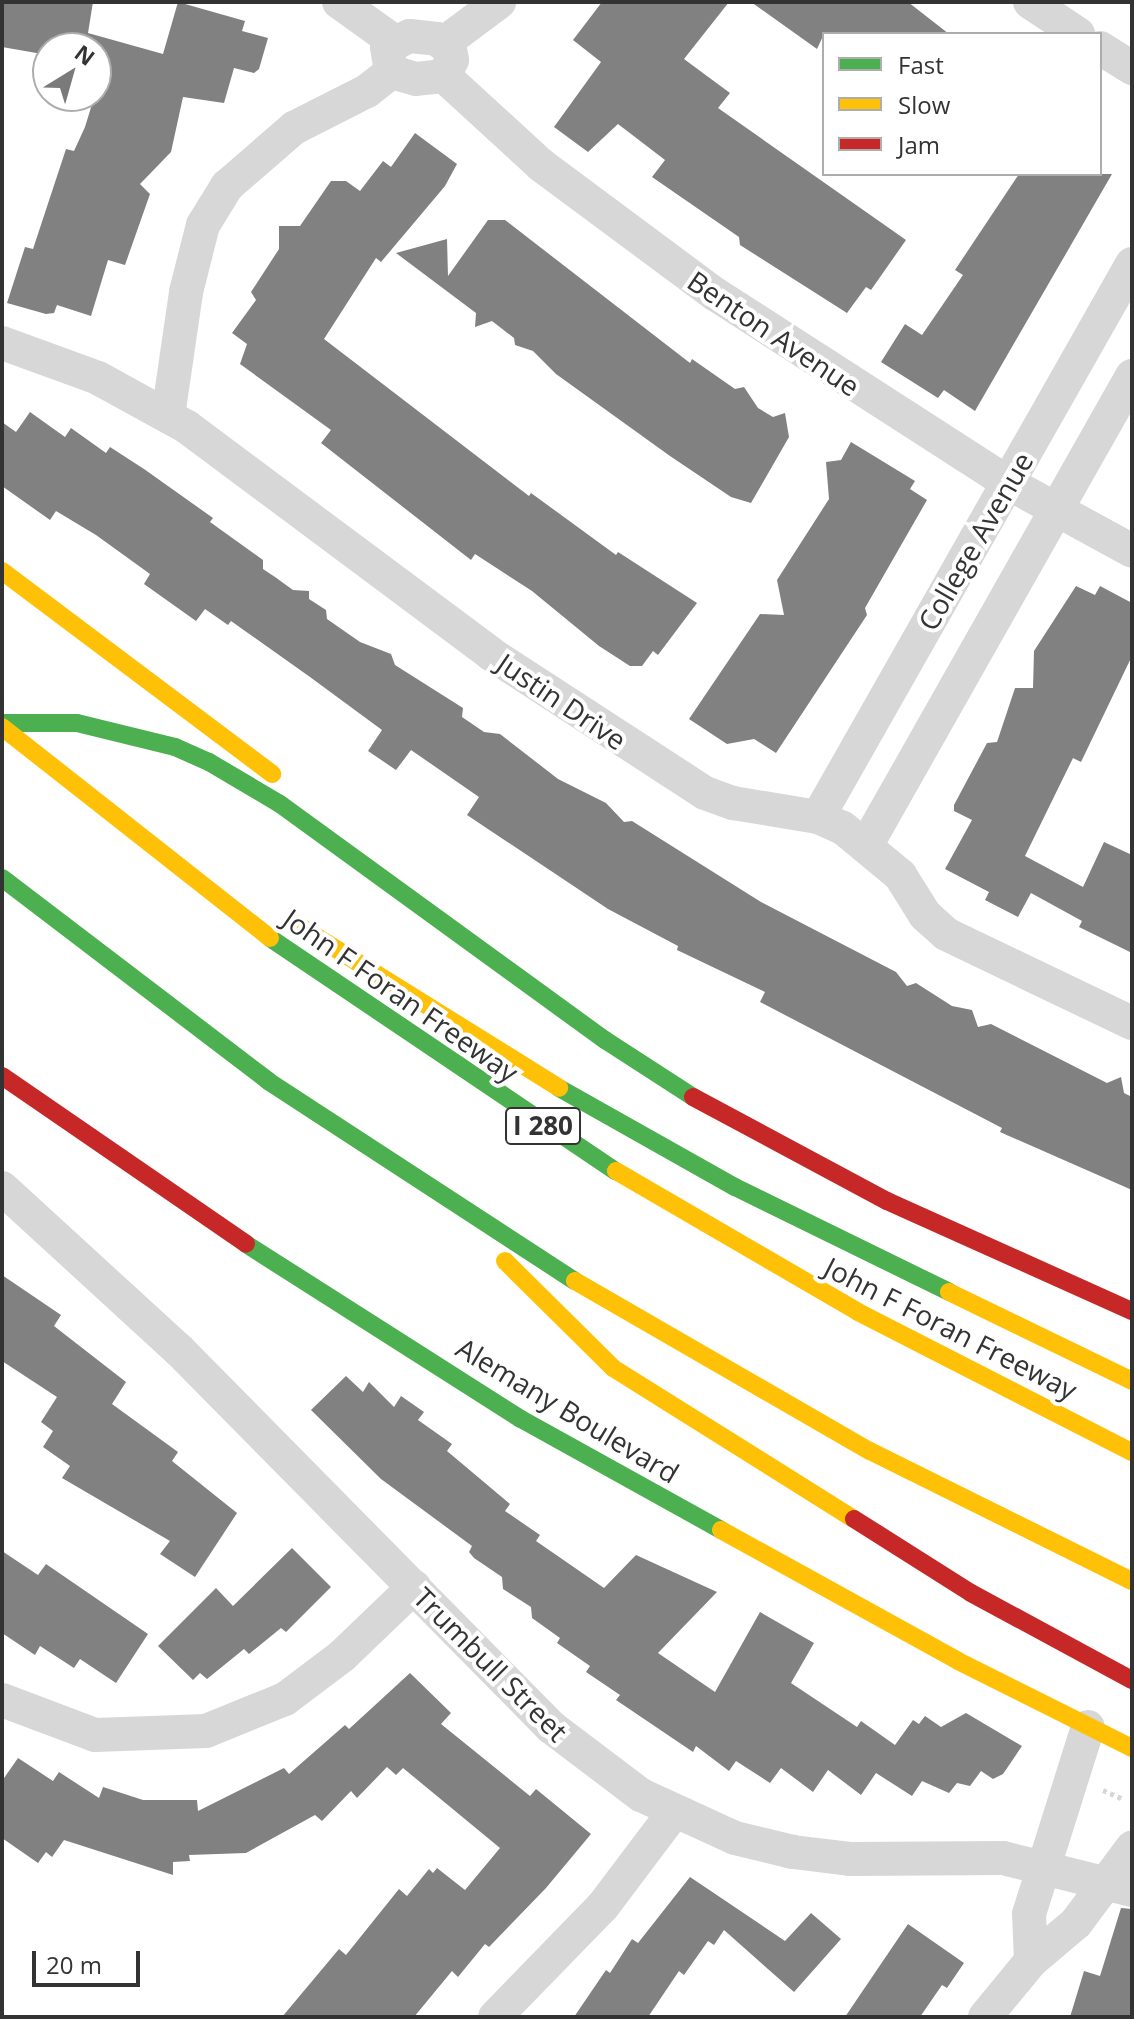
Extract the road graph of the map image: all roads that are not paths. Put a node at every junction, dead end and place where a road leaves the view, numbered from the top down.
1 (499, 2) edge
2 (1030, 2) edge
3 (338, 3) edge
4 (1075, 32) edge
5 (1102, 49) edge
6 (392, 56) junction
7 (444, 60) junction
8 (1132, 68) edge
9 (1132, 264) edge
10 (2, 343) edge
11 (1132, 376) edge
12 (168, 416) junction
13 (1008, 483) junction
14 (1055, 511) junction
15 (1132, 551) edge
16 (2, 571) edge
17 (2, 725) edge
18 (75, 787) junction
19 (818, 817) junction
20 (867, 844) junction
21 (2, 878) edge
22 (251, 896) dead end
23 (278, 913) dead end
24 (507, 971) junction
25 (1132, 1023) edge
26 (2, 1076) edge
27 (2, 1188) edge
28 (447, 1202) junction
29 (1132, 1311) edge
30 (1132, 1381) edge
31 (1132, 1452) edge
32 (1132, 1581) edge
33 (414, 1587) junction
34 (1132, 1680) edge
35 (2, 1700) edge
36 (1088, 1727) junction
37 (1132, 1748) edge
38 (673, 1813) junction
39 (1132, 1848) edge
40 (1047, 1867) junction
41 (1121, 1886) edge
42 (1031, 1961) junction
43 (495, 2017) edge
44 (985, 2017) edge

1 - 7 street
2 - 4 street
3 - 6 street
5 - 8 street
6 - 7 street
6 - 12 street
7 - 13 street, Benton Avenue
9 - 13 street, College Avenue
10 - 12 street, Justin Drive
11 - 14 street, College Avenue
12 - 19 street, Justin Drive
13 - 14 street, Benton Avenue
13 - 19 street, College Avenue
14 - 15 street, Benton Avenue
14 - 20 street, College Avenue
16 - 24 main road
17 - 18 main road, John F Foran Freeway / I 280
17 - 24 main road
18 - 22 main road
18 - 31 main road, John F Foran Freeway / I 280
19 - 20 street, Justin Drive
20 - 25 street, Justin Drive
21 - 28 main road
23 - 30 main road
24 - 29 main road
26 - 36 main road, Alemany Boulevard
27 - 33 street, Trumbull Street
28 - 32 main road
28 - 34 main road
33 - 35 street
33 - 38 street, Trumbull Street
36 - 37 main road, Alemany Boulevard
36 - 40 street
38 - 40 street, Trumbull Street
38 - 43 street
39 - 41 street
40 - 41 street, Trumbull Street
40 - 42 street
41 - 42 street
42 - 44 street

